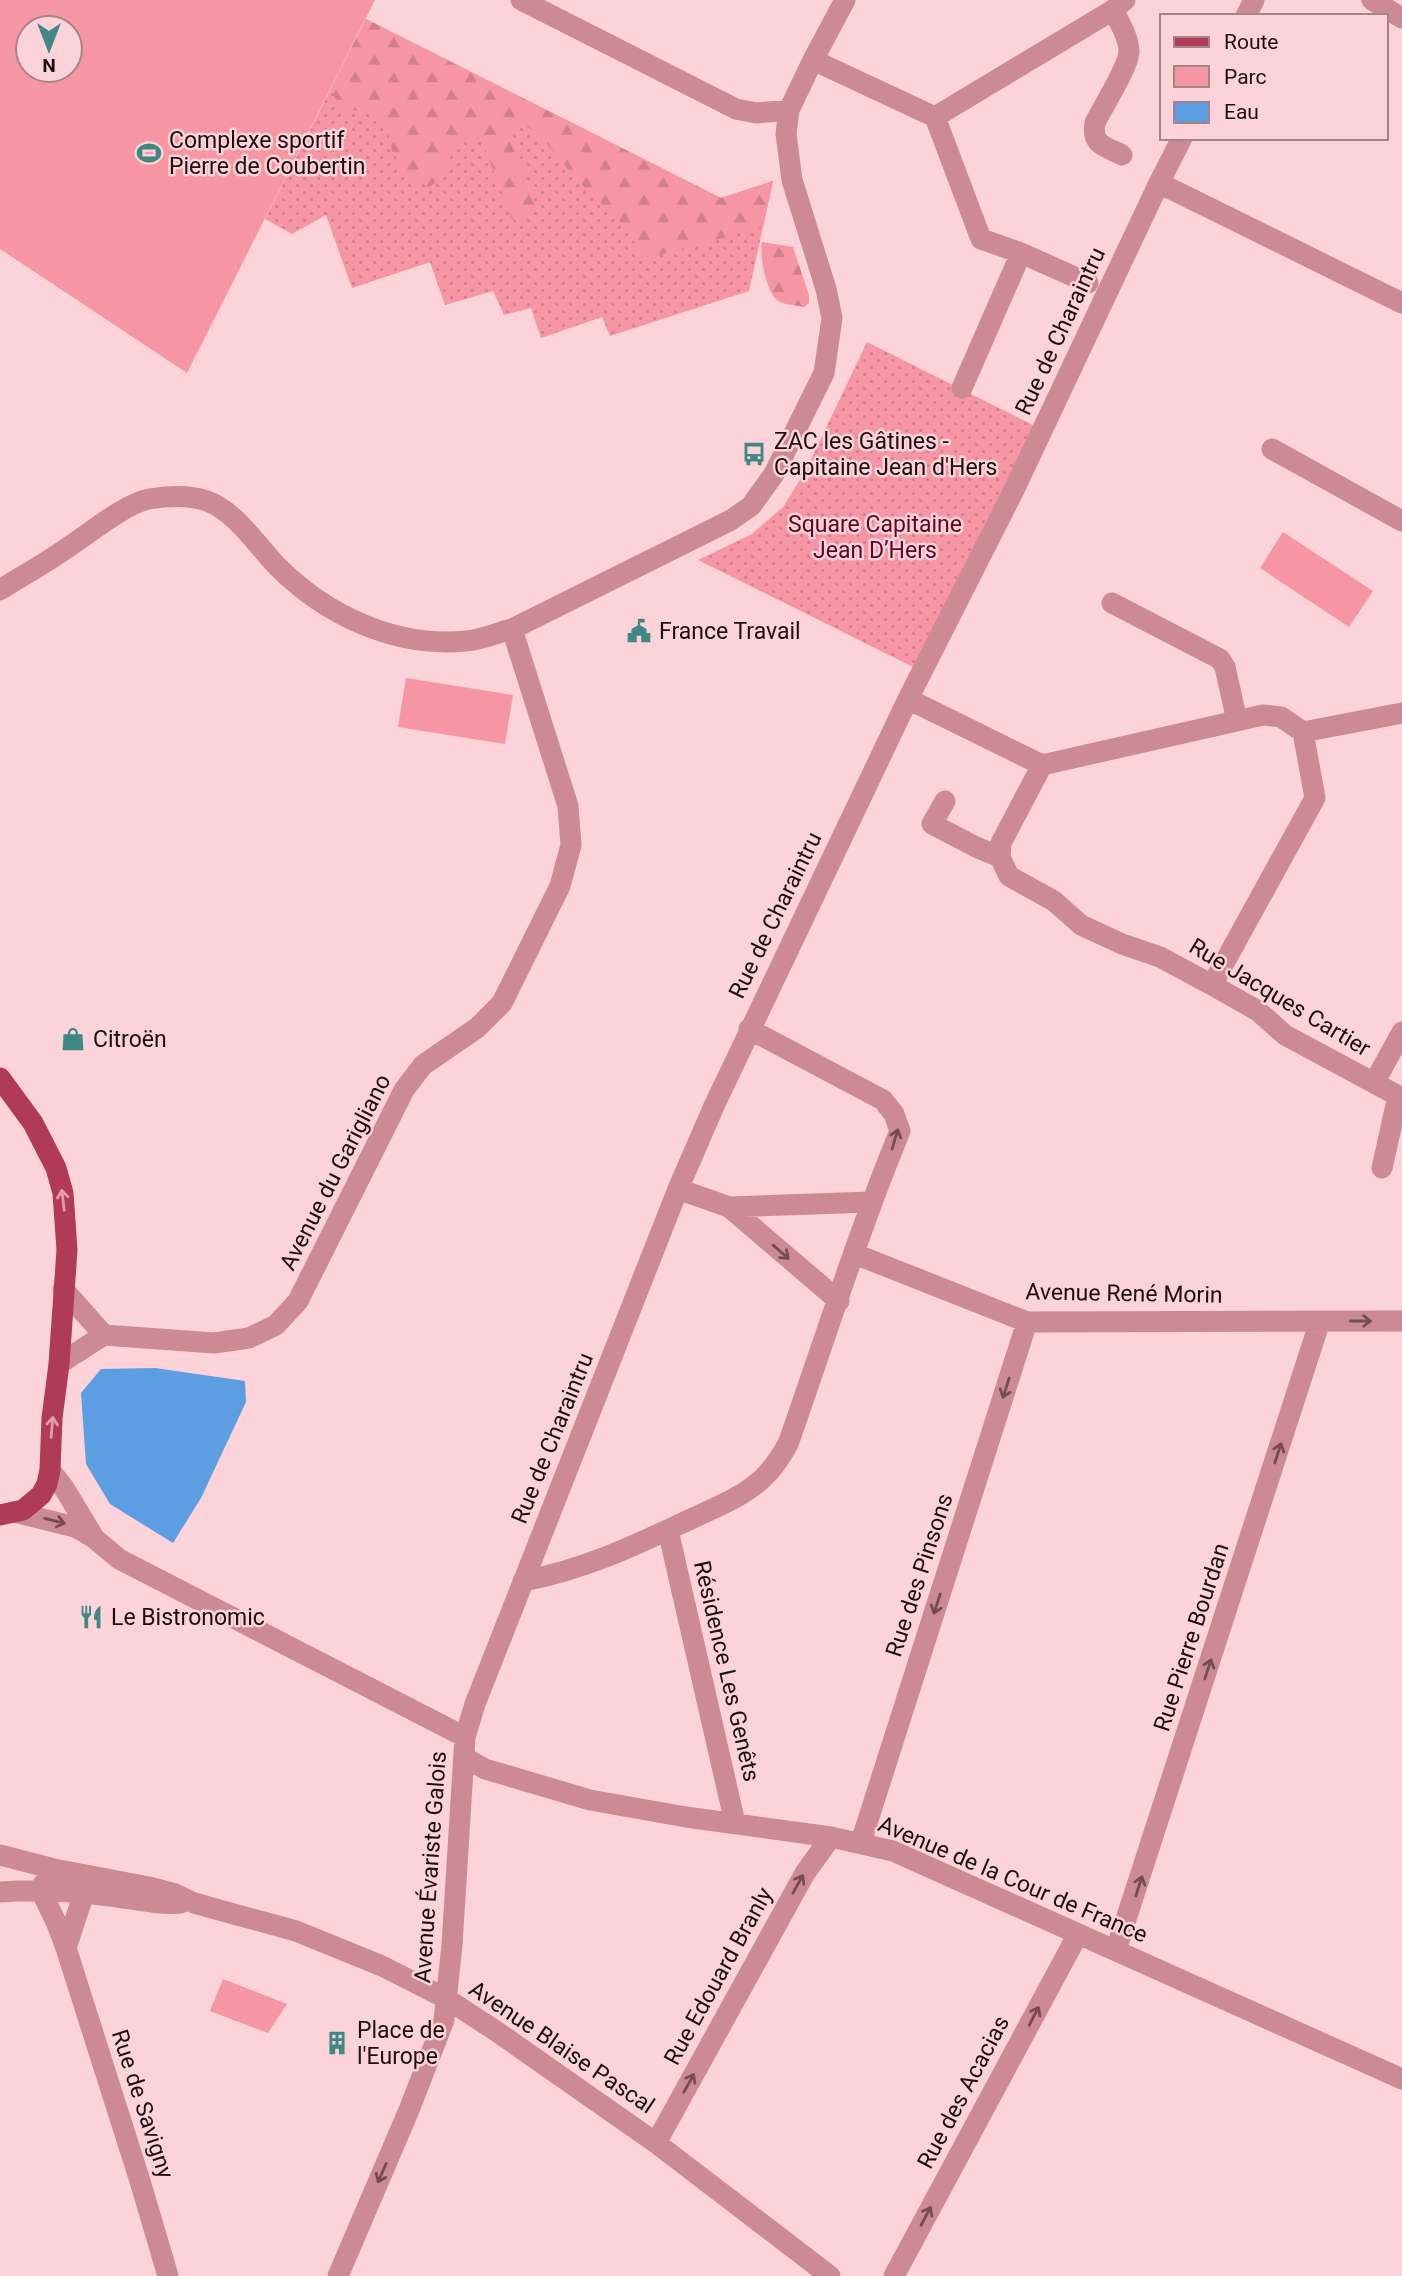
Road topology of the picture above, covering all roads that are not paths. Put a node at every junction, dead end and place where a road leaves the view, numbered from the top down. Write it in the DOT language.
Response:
graph roads {
  1 [pos="520,0"];
  2 [pos="845,0"];
  3 [pos="1372,0"];
  4 [pos="1119,5"];
  5 [pos="1402,18"];
  6 [pos="813,60"];
  7 [pos="789,110"];
  8 [pos="935,117"];
  9 [pos="1181,140"];
  10 [pos="1122,155"];
  11 [pos="1159,183"];
  12 [pos="1021,253"];
  13 [pos="1088,282"];
  14 [pos="1402,303"];
  15 [pos="962,388"];
  16 [pos="1272,449"];
  17 [pos="1402,521"];
  18 [pos="0,590"];
  19 [pos="1112,603"];
  20 [pos="512,629"];
  21 [pos="908,699"];
  22 [pos="1402,713"];
  23 [pos="1237,720"];
  24 [pos="1303,732"];
  25 [pos="1042,765"];
  26 [pos="945,801"];
  27 [pos="1000,857"];
  28 [pos="1212,985"];
  29 [pos="749,1029"];
  30 [pos="1402,1032"];
  31 [pos="0,1078"];
  32 [pos="1374,1083"];
  33 [pos="1400,1097"];
  34 [pos="1381,1168"];
  35 [pos="678,1189"];
  36 [pos="871,1202"];
  37 [pos="729,1207"];
  38 [pos="855,1254"];
  39 [pos="63,1289"];
  40 [pos="839,1301"];
  41 [pos="1402,1321"];
  42 [pos="1027,1322"];
  43 [pos="1317,1330"];
  44 [pos="104,1335"];
  45 [pos="59,1364"];
  46 [pos="50,1470"];
  47 [pos="7,1513"];
  48 [pos="668,1530"];
  49 [pos="94,1538"];
  50 [pos="523,1581"];
  51 [pos="465,1747"];
  52 [pos="735,1824"];
  53 [pos="831,1837"];
  54 [pos="861,1842"];
  55 [pos="0,1855"];
  56 [pos="54,1869"];
  57 [pos="84,1883"];
  58 [pos="40,1889"];
  59 [pos="0,1892"];
  60 [pos="1079,1934"];
  61 [pos="66,1948"];
  62 [pos="1116,1950"];
  63 [pos="447,1999"];
  64 [pos="1402,2079"];
  65 [pos="656,2143"];
  66 [pos="168,2276"];
  67 [pos="338,2276"];
  68 [pos="830,2276"];
  69 [pos="894,2276"];
  1 -- 7 [label="street"];
  2 -- 6 [label="street"];
  3 -- 5 [label="street"];
  4 -- 8 [label="street"];
  4 -- 10 [label="street"];
  6 -- 7 [label="street"];
  6 -- 8 [label="street"];
  7 -- 20 [label="street"];
  8 -- 12 [label="street"];
  9 -- 11 [label="street, Rue de Charaintru"];
  11 -- 14 [label="street"];
  11 -- 21 [label="street, Rue de Charaintru"];
  12 -- 13 [label="street"];
  12 -- 15 [label="street"];
  16 -- 17 [label="street"];
  18 -- 20 [label="street"];
  19 -- 23 [label="street"];
  20 -- 44 [label="street, Avenue du Garigliano"];
  21 -- 25 [label="street"];
  21 -- 29 [label="street, Rue de Charaintru"];
  22 -- 24 [label="street"];
  23 -- 24 [label="street"];
  23 -- 25 [label="street"];
  24 -- 28 [label="street"];
  25 -- 27 [label="street"];
  26 -- 27 [label="street"];
  27 -- 28 [label="street, Rue Jacques Cartier"];
  28 -- 32 [label="street, Rue Jacques Cartier"];
  29 -- 35 [label="street, Rue de Charaintru"];
  36 -- 29 [label="street, one-way"];
  30 -- 32 [label="street, Rue Jacques Cartier"];
  39 -- 31 [label="main road, Avenue Évariste Galois, one-way"];
  32 -- 33 [label="street, Rue Jacques Cartier"];
  33 -- 34 [label="street, Rue Jacques Cartier"];
  35 -- 37 [label="street"];
  35 -- 50 [label="street, Rue de Charaintru"];
  36 -- 37 [label="street"];
  36 -- 38 [label="street"];
  37 -- 40 [label="street, one-way"];
  38 -- 40 [label="street"];
  38 -- 42 [label="street, Avenue René Morin"];
  39 -- 44 [label="street"];
  39 -- 45 [label="main road, Avenue Évariste Galois"];
  40 -- 48 [label="street"];
  43 -- 41 [label="street, Avenue René Morin, one-way"];
  42 -- 43 [label="street, Avenue René Morin"];
  42 -- 54 [label="street, Rue des Pinsons, one-way"];
  62 -- 43 [label="street, Rue Pierre Bourdan, one-way"];
  44 -- 45 [label="street"];
  46 -- 45 [label="main road, Avenue Évariste Galois, one-way"];
  46 -- 47 [label="main road, Avenue Évariste Galois"];
  46 -- 49 [label="street, Avenue Évariste Galois"];
  47 -- 49 [label="street, Avenue Évariste Galois, one-way"];
  48 -- 50 [label="street"];
  48 -- 52 [label="street, Résidence Les Genêts"];
  49 -- 51 [label="street, Avenue Évariste Galois"];
  50 -- 51 [label="street, Rue de Charaintru"];
  51 -- 52 [label="street, Avenue de la Cour de France"];
  51 -- 63 [label="street, Avenue Évariste Galois"];
  52 -- 53 [label="street, Avenue de la Cour de France"];
  53 -- 54 [label="street, Avenue de la Cour de France"];
  65 -- 53 [label="street, Rue Edouard Branly, one-way"];
  54 -- 60 [label="street, Avenue de la Cour de France"];
  55 -- 56 [label="street, Avenue Blaise Pascal"];
  56 -- 57 [label="street, Avenue Blaise Pascal"];
  56 -- 58 [label="street"];
  57 -- 58 [label="street, Avenue Blaise Pascal"];
  57 -- 61 [label="street"];
  57 -- 63 [label="street, Avenue Blaise Pascal"];
  58 -- 59 [label="street, Avenue Blaise Pascal"];
  58 -- 61 [label="street, Rue de Savigny"];
  60 -- 62 [label="street, Avenue de la Cour de France"];
  69 -- 60 [label="street, Rue des Acacias, one-way"];
  61 -- 66 [label="street, Rue de Savigny"];
  62 -- 64 [label="street, Avenue de la Cour de France"];
  63 -- 65 [label="street, Avenue Blaise Pascal"];
  63 -- 67 [label="street, Avenue Évariste Galois, one-way"];
  65 -- 68 [label="street, Avenue Blaise Pascal"];
}
